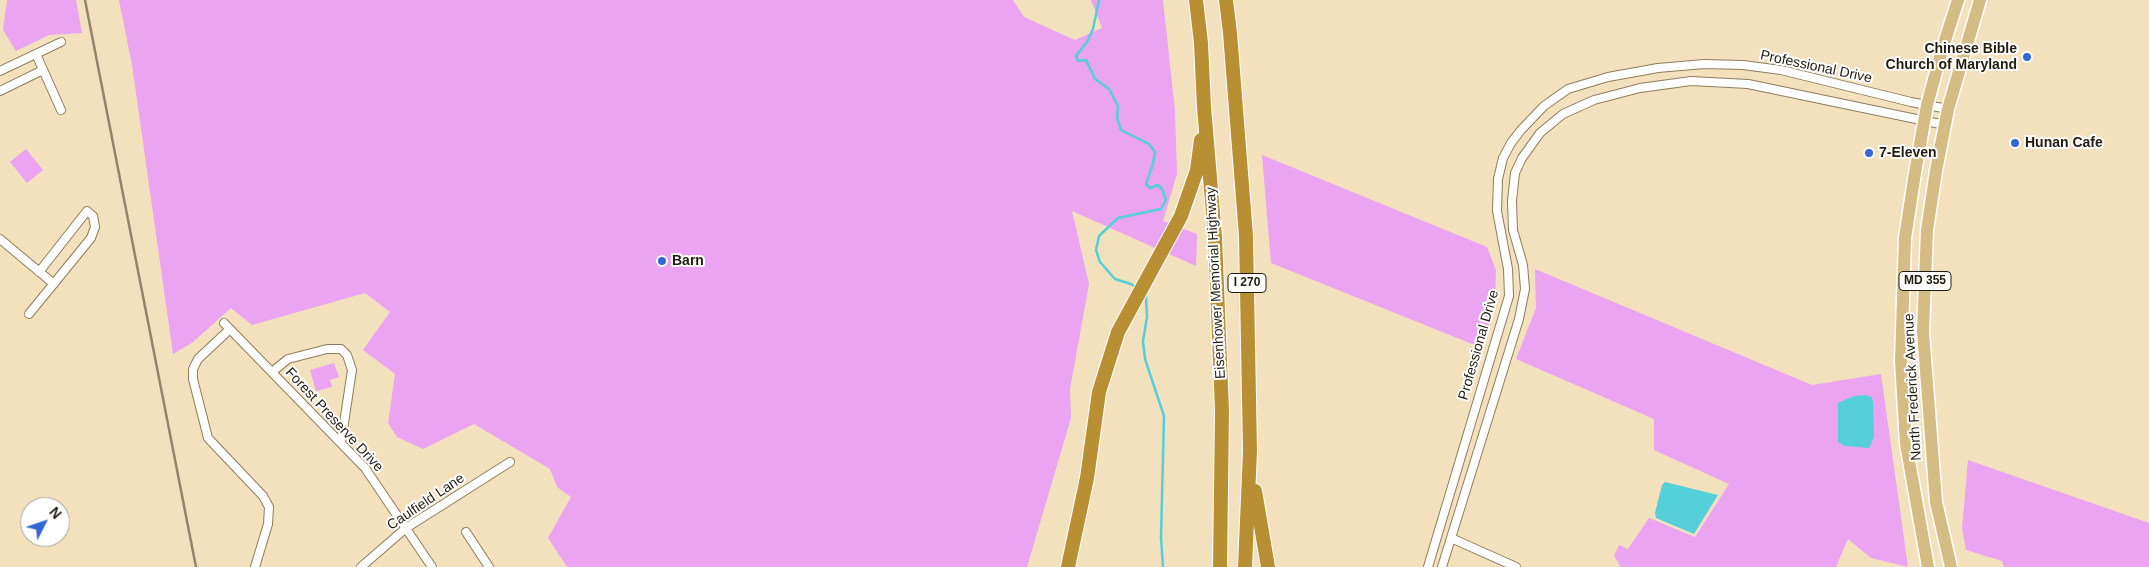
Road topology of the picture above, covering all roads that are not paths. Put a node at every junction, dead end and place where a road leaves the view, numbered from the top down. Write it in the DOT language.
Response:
graph roads {
  1 [pos="1196,0"];
  2 [pos="1226,0"];
  3 [pos="1958,0"];
  4 [pos="1980,0"];
  5 [pos="61,42"];
  6 [pos="36,54"];
  7 [pos="43,70"];
  8 [pos="0,71"];
  9 [pos="0,90"];
  10 [pos="1927,105"];
  11 [pos="1204,106"];
  12 [pos="1948,109"];
  13 [pos="61,110"];
  14 [pos="1924,122"];
  15 [pos="1945,125"];
  16 [pos="0,240"];
  17 [pos="39,272"];
  18 [pos="54,284"];
  19 [pos="29,314"];
  20 [pos="272,372"];
  21 [pos="341,443"];
  22 [pos="1250,451"];
  23 [pos="510,462"];
  24 [pos="406,528"];
  25 [pos="466,532"];
  26 [pos="1451,538"];
  27 [pos="255,567"];
  28 [pos="361,567"];
  29 [pos="432,567"];
  30 [pos="489,567"];
  31 [pos="1068,567"];
  32 [pos="1220,567"];
  33 [pos="1245,567"];
  34 [pos="1268,567"];
  35 [pos="1428,567"];
  36 [pos="1442,567"];
  37 [pos="1516,567"];
  38 [pos="1928,567"];
  39 [pos="1950,567"];
  1 -- 11 [label="highway, Eisenhower Memorial Highway / I 270"];
  2 -- 22 [label="highway, I 270"];
  3 -- 10 [label="main road, North Frederick Avenue / MD 355"];
  4 -- 12 [label="main road, North Frederick Avenue / MD 355"];
  5 -- 6 [label="street"];
  6 -- 7 [label="street"];
  6 -- 8 [label="street"];
  7 -- 9 [label="street"];
  7 -- 13 [label="street"];
  10 -- 12 [label="street, Professional Drive"];
  10 -- 14 [label="main road, North Frederick Avenue / MD 355"];
  10 -- 35 [label="street, Professional Drive"];
  11 -- 31 [label="highway"];
  11 -- 32 [label="highway, Eisenhower Memorial Highway / I 270"];
  12 -- 15 [label="main road, North Frederick Avenue / MD 355"];
  14 -- 15 [label="street"];
  14 -- 26 [label="street"];
  14 -- 38 [label="main road, North Frederick Avenue / MD 355"];
  15 -- 39 [label="main road, North Frederick Avenue / MD 355"];
  16 -- 17 [label="street"];
  17 -- 18 [label="street"];
  17 -- 18 [label="street"];
  18 -- 19 [label="street"];
  20 -- 21 [label="street, Forest Preserve Drive"];
  20 -- 21 [label="street"];
  20 -- 27 [label="street, Forest Preserve Drive"];
  21 -- 24 [label="street, Forest Preserve Drive"];
  22 -- 33 [label="highway, I 270"];
  22 -- 34 [label="highway"];
  23 -- 24 [label="street, Caulfield Lane"];
  24 -- 28 [label="street, Caulfield Lane"];
  24 -- 29 [label="street, Forest Preserve Drive"];
  25 -- 30 [label="street"];
  26 -- 36 [label="street"];
  26 -- 37 [label="street"];
}
